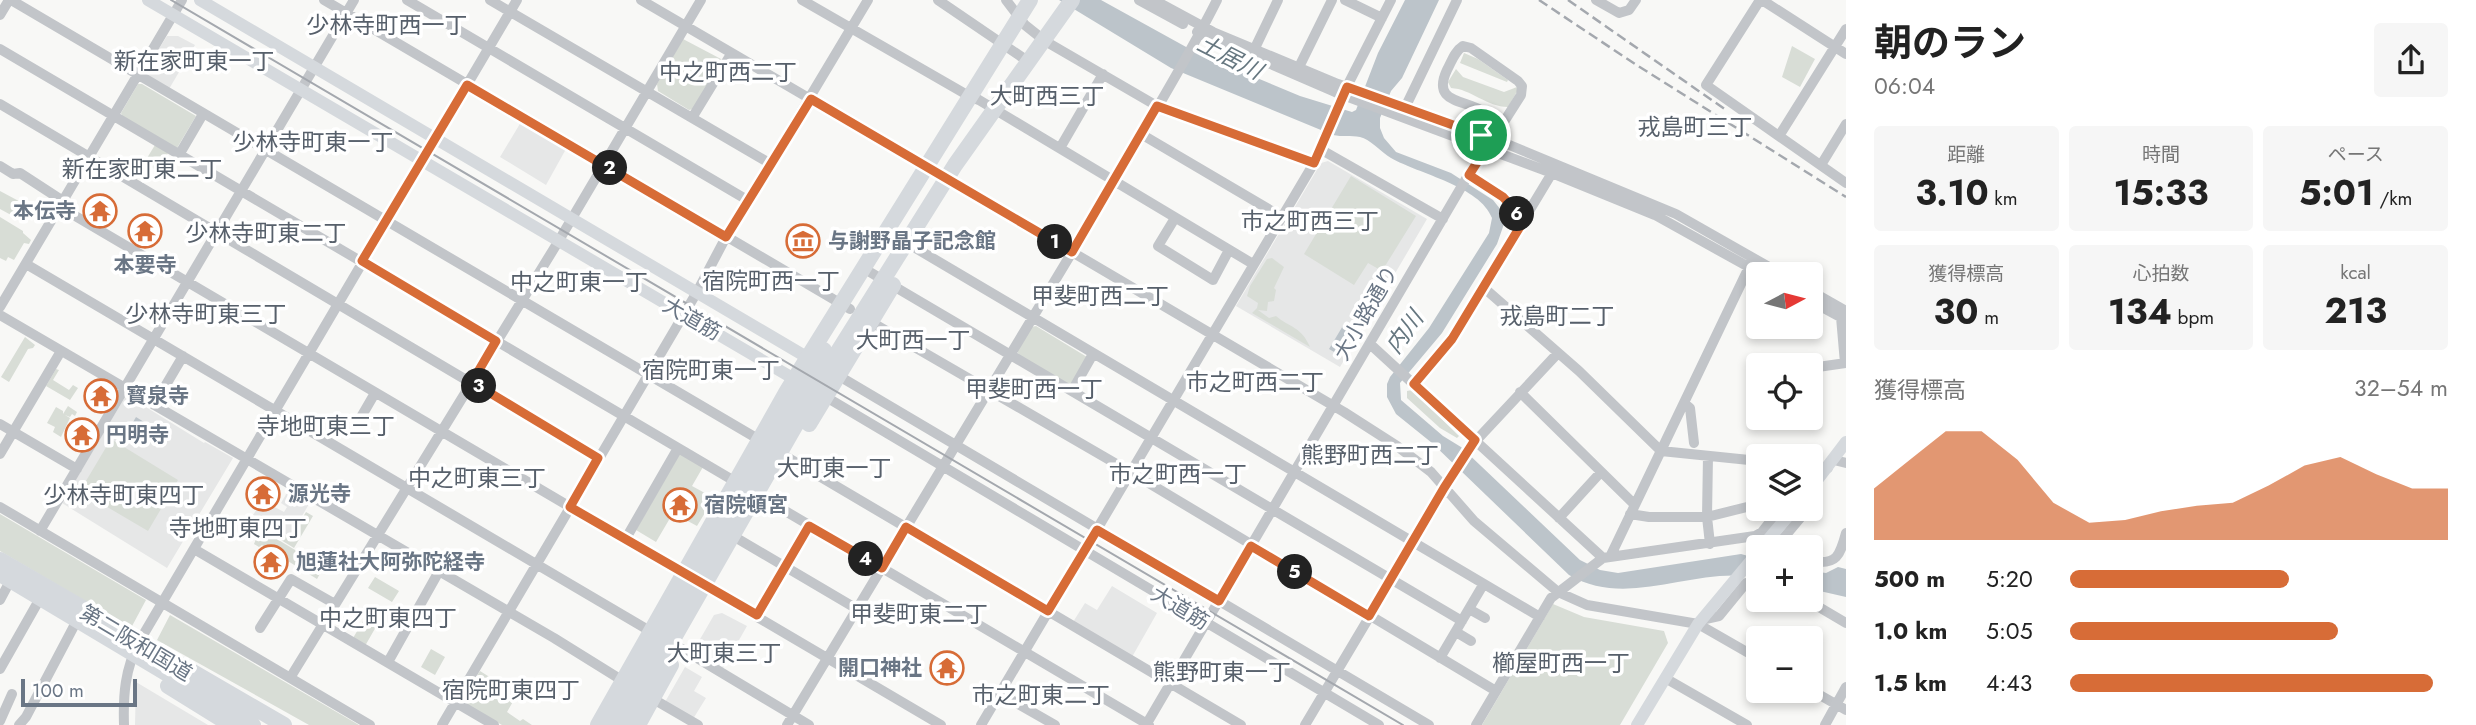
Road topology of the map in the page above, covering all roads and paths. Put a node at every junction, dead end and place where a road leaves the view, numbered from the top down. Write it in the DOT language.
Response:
graph roads {
  1 [pos="10,0"];
  2 [pos="148,0"];
  3 [pos="182,0"];
  4 [pos="200,0"];
  5 [pos="324,0"];
  6 [pos="354,0"];
  7 [pos="407,0"];
  8 [pos="490,0"];
  9 [pos="517,0"];
  10 [pos="641,0"];
  11 [pos="701,0"];
  12 [pos="803,0"];
  13 [pos="868,0"];
  14 [pos="938,0"];
  15 [pos="1006,0"];
  16 [pos="1036,0"];
  17 [pos="1139,0"];
  18 [pos="1217,0"];
  19 [pos="1278,0"];
  20 [pos="1332,0"];
  21 [pos="1345,0"];
  22 [pos="1391,0"];
  23 [pos="1457,0"];
  24 [pos="1596,0"];
  25 [pos="1636,0"];
  26 [pos="1761,0"];
  27 [pos="1161,2"];
  28 [pos="1068,7"];
  29 [pos="509,12"];
  30 [pos="346,13"];
  31 [pos="173,14"];
  32 [pos="0,15"];
  33 [pos="1382,18"];
  34 [pos="1023,21"];
  35 [pos="686,27"];
  36 [pos="853,29"];
  37 [pos="1846,29"];
  38 [pos="1201,30"];
  39 [pos="1045,41"];
  40 [pos="1007,46"];
  41 [pos="489,47"];
  42 [pos="1835,47"];
  43 [pos="0,48"];
  44 [pos="1255,48"];
  45 [pos="732,54"];
  46 [pos="1846,54"];
  47 [pos="1029,62"];
  48 [pos="314,67"];
  49 [pos="1299,67"];
  50 [pos="1103,74"];
  51 [pos="137,76"];
  52 [pos="467,85"];
  53 [pos="301,89"];
  54 [pos="645,91"];
  55 [pos="1348,94"];
  56 [pos="974,98"];
  57 [pos="811,99"];
  58 [pos="0,104"];
  59 [pos="1157,106"];
  60 [pos="994,109"];
  61 [pos="1399,111"];
  62 [pos="203,114"];
  63 [pos="114,115"];
  64 [pos="692,118"];
  65 [pos="1846,124"];
  66 [pos="625,128"];
  67 [pos="1141,134"];
  68 [pos="1779,136"];
  69 [pos="1487,137"];
  70 [pos="436,139"];
  71 [pos="1060,148"];
  72 [pos="1320,149"];
  73 [pos="265,150"];
  74 [pos="1486,150"];
  75 [pos="179,155"];
  76 [pos="89,157"];
  77 [pos="423,161"];
  78 [pos="1314,163"];
  79 [pos="603,164"];
  80 [pos="771,164"];
  81 [pos="1821,164"];
  82 [pos="0,166"];
  83 [pos="1552,173"];
  84 [pos="941,175"];
  85 [pos="1467,177"];
  86 [pos="1115,181"];
  87 [pos="1846,183"];
  88 [pos="242,191"];
  89 [pos="749,201"];
  90 [pos="62,204"];
  91 [pos="1282,217"];
  92 [pos="1175,218"];
  93 [pos="571,219"];
  94 [pos="1443,219"];
  95 [pos="1524,220"];
  96 [pos="387,221"];
  97 [pos="217,233"];
  98 [pos="726,237"];
  99 [pos="558,242"];
  100 [pos="912,246"];
  101 [pos="1230,250"];
  102 [pos="1072,252"];
  103 [pos="362,261"];
  104 [pos="1751,262"];
  105 [pos="26,264"];
  106 [pos="1253,264"];
  107 [pos="1746,273"];
  108 [pos="878,277"];
  109 [pos="187,282"];
  110 [pos="1483,287"];
  111 [pos="697,292"];
  112 [pos="522,301"];
  113 [pos="1824,301"];
  114 [pos="337,303"];
  115 [pos="0,307"];
  116 [pos="1824,307"];
  117 [pos="856,313"];
  118 [pos="684,314"];
  119 [pos="0,315"];
  120 [pos="1844,316"];
  121 [pos="1032,318"];
  122 [pos="1212,335"];
  123 [pos="154,339"];
  124 [pos="496,341"];
  125 [pos="1370,344"];
  126 [pos="61,351"];
  127 [pos="308,353"];
  128 [pos="1009,353"];
  129 [pos="1558,353"];
  130 [pos="1093,354"];
  131 [pos="183,356"];
  132 [pos="1846,363"];
  133 [pos="1823,366"];
  134 [pos="823,367"];
  135 [pos="647,375"];
  136 [pos="472,382"];
  137 [pos="1412,382"];
  138 [pos="124,388"];
  139 [pos="810,388"];
  140 [pos="988,390"];
  141 [pos="1072,391"];
  142 [pos="1520,392"];
  143 [pos="375,393"];
  144 [pos="1174,400"];
  145 [pos="1684,403"];
  146 [pos="154,405"];
  147 [pos="1333,406"];
  148 [pos="275,410"];
  149 [pos="624,416"];
  150 [pos="0,424"];
  151 [pos="357,424"];
  152 [pos="442,431"];
  153 [pos="13,432"];
  154 [pos="1152,437"];
  155 [pos="1846,442"];
  156 [pos="1473,443"];
  157 [pos="1694,443"];
  158 [pos="956,444"];
  159 [pos="678,448"];
  160 [pos="775,450"];
  161 [pos="1661,451"];
  162 [pos="0,454"];
  163 [pos="1708,456"];
  164 [pos="598,458"];
  165 [pos="246,459"];
  166 [pos="1746,460"];
  167 [pos="1836,464"];
  168 [pos="943,466"];
  169 [pos="77,469"];
  170 [pos="1295,472"];
  171 [pos="1601,472"];
  172 [pos="1132,473"];
  173 [pos="1823,476"];
  174 [pos="407,488"];
  175 [pos="1444,488"];
  176 [pos="757,494"];
  177 [pos="0,507"];
  178 [pos="570,507"];
  179 [pos="1746,507"];
  180 [pos="1273,509"];
  181 [pos="1632,510"];
  182 [pos="1707,517"];
  183 [pos="1559,518"];
  184 [pos="1771,521"];
  185 [pos="1784,521"];
  186 [pos="1798,521"];
  187 [pos="809,526"];
  188 [pos="906,527"];
  189 [pos="1097,530"];
  190 [pos="40,531"];
  191 [pos="1846,533"];
  192 [pos="1772,535"];
  193 [pos="1786,535"];
  194 [pos="377,536"];
  195 [pos="737,538"];
  196 [pos="625,540"];
  197 [pos="1412,542"];
  198 [pos="1710,544"];
  199 [pos="1251,546"];
  200 [pos="194,549"];
  201 [pos="1084,551"];
  202 [pos="1604,559"];
  203 [pos="0,561"];
  204 [pos="1823,562"];
  205 [pos="536,564"];
  206 [pos="785,566"];
  207 [pos="882,568"];
  208 [pos="438,572"];
  209 [pos="1746,572"];
  210 [pos="1391,578"];
  211 [pos="8,580"];
  212 [pos="1741,581"];
  213 [pos="1746,582"];
  214 [pos="699,583"];
  215 [pos="1483,585"];
  216 [pos="1558,593"];
  217 [pos="44,597"];
  218 [pos="278,598"];
  219 [pos="0,600"];
  220 [pos="1219,601"];
  221 [pos="162,603"];
  222 [pos="335,604"];
  223 [pos="857,609"];
  224 [pos="1469,609"];
  225 [pos="1823,609"];
  226 [pos="1048,611"];
  227 [pos="508,612"];
  228 [pos="757,615"];
  229 [pos="1369,616"];
  230 [pos="1540,617"];
  231 [pos="1485,618"];
  232 [pos="1462,621"];
  233 [pos="1699,622"];
  234 [pos="1205,623"];
  235 [pos="1846,623"];
  236 [pos="74,625"];
  237 [pos="323,625"];
  238 [pos="260,628"];
  239 [pos="1456,632"];
  240 [pos="666,640"];
  241 [pos="1471,641"];
  242 [pos="135,651"];
  243 [pos="1746,651"];
  244 [pos="1024,652"];
  245 [pos="1440,658"];
  246 [pos="828,659"];
  247 [pos="388,662"];
  248 [pos="0,668"];
  249 [pos="1336,670"];
  250 [pos="290,678"];
  251 [pos="1665,678"];
  252 [pos="1170,682"];
  253 [pos="1846,687"];
  254 [pos="637,690"];
  255 [pos="1496,691"];
  256 [pos="999,692"];
  257 [pos="1324,692"];
  258 [pos="12,694"];
  259 [pos="235,695"];
  260 [pos="1823,697"];
  261 [pos="456,702"];
  262 [pos="1842,708"];
  263 [pos="790,720"];
  264 [pos="0,721"];
  265 [pos="1147,724"];
  266 [pos="19,725"];
  267 [pos="124,725"];
  268 [pos="231,725"];
  269 [pos="244,725"];
  270 [pos="253,725"];
  271 [pos="260,725"];
  272 [pos="271,725"];
  273 [pos="285,725"];
  274 [pos="298,725"];
  275 [pos="370,725"];
  276 [pos="442,725"];
  277 [pos="494,725"];
  278 [pos="598,725"];
  279 [pos="610,725"];
  280 [pos="624,725"];
  281 [pos="638,725"];
  282 [pos="698,725"];
  283 [pos="809,725"];
  284 [pos="941,725"];
  285 [pos="981,725"];
  286 [pos="1055,725"];
  287 [pos="1241,725"];
  288 [pos="1305,725"];
  289 [pos="1379,725"];
  290 [pos="1429,725"];
  291 [pos="1476,725"];
  292 [pos="1638,725"];
  293 [pos="1747,725"];
  294 [pos="1825,725"];
  1 -- 32 [label="street"];
  1 -- 51 [label="street"];
  2 -- 31 [label="main road, 大道筋"];
  3 -- 31 [label="street"];
  4 -- 48 [label="main road, 大道筋"];
  5 -- 30 [label="street"];
  6 -- 30 [label="street"];
  7 -- 41 [label="street"];
  8 -- 29 [label="street"];
  9 -- 29 [label="street"];
  10 -- 35 [label="street"];
  11 -- 35 [label="street"];
  12 -- 36 [label="street"];
  13 -- 36 [label="street"];
  14 -- 40 [label="street"];
  15 -- 34 [label="street"];
  16 -- 34 [label="highway"];
  17 -- 38 [label="street"];
  18 -- 38 [label="street"];
  19 -- 44 [label="street"];
  20 -- 49 [label="street"];
  21 -- 33 [label="street"];
  22 -- 33 [label="street"];
  23 -- 61 [label="street"];
  24 -- 25 [label="street"];
  26 -- 42 [label="street"];
  26 -- 68 [label="street"];
  27 -- 38 [label="street"];
  28 -- 39 [label="highway"];
  29 -- 41 [label="street"];
  29 -- 54 [label="street"];
  30 -- 48 [label="street"];
  30 -- 52 [label="street"];
  31 -- 51 [label="street"];
  31 -- 53 [label="main road, 大道筋"];
  33 -- 55 [label="street"];
  34 -- 39 [label="street"];
  34 -- 40 [label="highway"];
  35 -- 45 [label="street"];
  35 -- 54 [label="street"];
  36 -- 56 [label="street"];
  36 -- 57 [label="street"];
  37 -- 42 [label="street"];
  38 -- 44 [label="street"];
  38 -- 55 [label="street"];
  38 -- 59 [label="street"];
  39 -- 47 [label="highway"];
  39 -- 50 [label="street"];
  40 -- 47 [label="street"];
  40 -- 56 [label="highway"];
  41 -- 52 [label="street"];
  41 -- 66 [label="street"];
  42 -- 46 [label="street"];
  42 -- 68 [label="street"];
  43 -- 63 [label="street"];
  44 -- 49 [label="street"];
  45 -- 57 [label="street"];
  45 -- 64 [label="street"];
  47 -- 60 [label="highway"];
  48 -- 53 [label="street"];
  48 -- 70 [label="main road, 大道筋"];
  49 -- 55 [label="street"];
  50 -- 59 [label="street"];
  50 -- 71 [label="street"];
  51 -- 62 [label="street"];
  51 -- 63 [label="street"];
  52 -- 70 [label="street"];
  52 -- 79 [label="street"];
  53 -- 73 [label="street"];
  53 -- 77 [label="main road, 大道筋"];
  54 -- 64 [label="street"];
  54 -- 66 [label="street"];
  55 -- 61 [label="street"];
  55 -- 72 [label="street"];
  56 -- 60 [label="street"];
  56 -- 84 [label="highway"];
  57 -- 80 [label="street"];
  57 -- 84 [label="street"];
  58 -- 76 [label="street"];
  59 -- 67 [label="street"];
  59 -- 78 [label="street"];
  60 -- 71 [label="street"];
  60 -- 84 [label="highway"];
  61 -- 69 [label="street"];
  61 -- 74 [label="street"];
  62 -- 73 [label="street"];
  62 -- 75 [label="street"];
  63 -- 75 [label="street"];
  63 -- 76 [label="street"];
  64 -- 80 [label="street"];
  65 -- 81 [label="street"];
  66 -- 79 [label="street"];
  66 -- 89 [label="street"];
  67 -- 86 [label="street"];
  67 -- 91 [label="street"];
  68 -- 81 [label="street"];
  69 -- 69 [label="street, 大小路通り"];
  69 -- 74 [label="street, 大小路通り"];
  69 -- 104 [label="street"];
  70 -- 77 [label="street"];
  70 -- 93 [label="main road, 大道筋"];
  71 -- 86 [label="street"];
  72 -- 78 [label="street"];
  72 -- 94 [label="street"];
  73 -- 88 [label="street"];
  73 -- 96 [label="street"];
  74 -- 83 [label="street"];
  74 -- 85 [label="street, 大小路通り"];
  75 -- 88 [label="street"];
  76 -- 90 [label="street"];
  76 -- 97 [label="street"];
  77 -- 96 [label="street"];
  77 -- 99 [label="main road, 大道筋"];
  78 -- 91 [label="street"];
  79 -- 93 [label="street"];
  79 -- 98 [label="street"];
  80 -- 89 [label="street"];
  81 -- 87 [label="street"];
  82 -- 90 [label="street"];
  83 -- 95 [label="street"];
  83 -- 104 [label="street"];
  84 -- 100 [label="highway"];
  84 -- 102 [label="street"];
  84 -- 108 [label="highway"];
  85 -- 94 [label="street, 大小路通り"];
  85 -- 95 [label="street"];
  86 -- 92 [label="street"];
  86 -- 102 [label="street"];
  88 -- 97 [label="street"];
  88 -- 103 [label="street"];
  89 -- 98 [label="street"];
  90 -- 105 [label="street"];
  90 -- 109 [label="street"];
  91 -- 106 [label="street"];
  92 -- 101 [label="street"];
  92 -- 101 [label="street"];
  93 -- 99 [label="street"];
  93 -- 111 [label="main road, 大道筋"];
  94 -- 125 [label="street, 大小路通り"];
  95 -- 110 [label="street"];
  96 -- 103 [label="street"];
  96 -- 112 [label="street"];
  97 -- 109 [label="street"];
  97 -- 114 [label="street"];
  98 -- 111 [label="street"];
  98 -- 117 [label="street"];
  99 -- 112 [label="street"];
  99 -- 118 [label="main road, 大道筋"];
  100 -- 108 [label="highway"];
  100 -- 121 [label="street"];
  101 -- 106 [label="street"];
  102 -- 121 [label="street"];
  102 -- 122 [label="street"];
  103 -- 114 [label="street"];
  103 -- 124 [label="street"];
  105 -- 115 [label="street"];
  105 -- 123 [label="street"];
  106 -- 122 [label="street"];
  107 -- 145 [label="street"];
  108 -- 117 [label="highway"];
  108 -- 117 [label="highway"];
  108 -- 128 [label="street"];
  109 -- 123 [label="street"];
  109 -- 127 [label="street"];
  110 -- 129 [label="street"];
  110 -- 137 [label="street"];
  111 -- 118 [label="street"];
  111 -- 134 [label="main road, 大道筋"];
  112 -- 124 [label="street"];
  112 -- 135 [label="street"];
  113 -- 120 [label="street"];
  114 -- 127 [label="street"];
  114 -- 136 [label="street"];
  116 -- 120 [label="street"];
  117 -- 134 [label="highway"];
  117 -- 134 [label="highway"];
  117 -- 140 [label="street"];
  118 -- 135 [label="street"];
  118 -- 139 [label="main road, 大道筋"];
  119 -- 126 [label="street"];
  120 -- 132 [label="street"];
  121 -- 128 [label="street"];
  121 -- 130 [label="street"];
  122 -- 144 [label="street"];
  122 -- 147 [label="street"];
  123 -- 131 [label="street"];
  123 -- 138 [label="street"];
  124 -- 136 [label="street"];
  124 -- 149 [label="street"];
  125 -- 137 [label="street"];
  125 -- 147 [label="street, 大小路通り"];
  126 -- 138 [label="street"];
  126 -- 153 [label="street"];
  127 -- 143 [label="street"];
  127 -- 148 [label="street"];
  128 -- 140 [label="street"];
  128 -- 141 [label="street"];
  129 -- 142 [label="street"];
  129 -- 161 [label="street"];
  130 -- 141 [label="street"];
  130 -- 144 [label="street"];
  131 -- 146 [label="street"];
  131 -- 148 [label="street"];
  132 -- 133 [label="street"];
  134 -- 139 [label="highway"];
  134 -- 139 [label="highway"];
  134 -- 158 [label="street, 大道筋"];
  135 -- 149 [label="street"];
  135 -- 160 [label="street"];
  136 -- 152 [label="street"];
  136 -- 164 [label="street"];
  137 -- 156 [label="street"];
  138 -- 146 [label="street"];
  138 -- 169 [label="street"];
  139 -- 160 [label="highway"];
  139 -- 160 [label="highway"];
  139 -- 168 [label="street, 大道筋"];
  140 -- 158 [label="street"];
  140 -- 172 [label="street"];
  141 -- 154 [label="street"];
  142 -- 156 [label="street"];
  142 -- 171 [label="street"];
  143 -- 151 [label="street"];
  143 -- 152 [label="street"];
  144 -- 154 [label="street"];
  144 -- 170 [label="street"];
  145 -- 157 [label="street"];
  145 -- 161 [label="street"];
  146 -- 165 [label="street"];
  147 -- 170 [label="street, 大小路通り"];
  147 -- 175 [label="street"];
  148 -- 165 [label="street"];
  148 -- 174 [label="street"];
  149 -- 159 [label="street"];
  149 -- 164 [label="street"];
  150 -- 153 [label="street"];
  152 -- 174 [label="street"];
  152 -- 178 [label="street"];
  153 -- 162 [label="street"];
  153 -- 169 [label="street"];
  154 -- 172 [label="street"];
  154 -- 180 [label="street"];
  155 -- 167 [label="main road"];
  156 -- 175 [label="street"];
  156 -- 183 [label="street"];
  158 -- 168 [label="street"];
  158 -- 189 [label="street, 大道筋"];
  159 -- 176 [label="street"];
  159 -- 196 [label="street"];
  160 -- 176 [label="highway"];
  160 -- 176 [label="highway"];
  160 -- 188 [label="street"];
  161 -- 163 [label="street"];
  161 -- 181 [label="street"];
  163 -- 166 [label="street"];
  163 -- 182 [label="street"];
  164 -- 178 [label="street"];
  165 -- 194 [label="street"];
  165 -- 200 [label="street"];
  167 -- 173 [label="main road"];
  168 -- 188 [label="street"];
  168 -- 201 [label="street, 大道筋"];
  169 -- 190 [label="street"];
  170 -- 180 [label="street, 大小路通り"];
  170 -- 197 [label="street"];
  171 -- 181 [label="street"];
  171 -- 183 [label="street"];
  172 -- 189 [label="street"];
  172 -- 199 [label="street"];
  174 -- 194 [label="street"];
  174 -- 205 [label="street"];
  175 -- 197 [label="street"];
  175 -- 216 [label="street"];
  176 -- 187 [label="street"];
  176 -- 195 [label="highway"];
  176 -- 214 [label="highway"];
  177 -- 190 [label="street"];
  178 -- 196 [label="street"];
  178 -- 205 [label="street"];
  179 -- 182 [label="street"];
  180 -- 199 [label="street, 大小路通り"];
  180 -- 210 [label="street"];
  181 -- 182 [label="street"];
  181 -- 202 [label="street"];
  182 -- 198 [label="street"];
  183 -- 202 [label="street"];
  184 -- 198 [label="street"];
  185 -- 192 [label="main road"];
  186 -- 193 [label="street"];
  187 -- 206 [label="street"];
  187 -- 207 [label="street"];
  188 -- 207 [label="street"];
  188 -- 226 [label="street"];
  189 -- 201 [label="street"];
  189 -- 220 [label="street, 大道筋"];
  190 -- 221 [label="street"];
  191 -- 204 [label="street"];
  194 -- 208 [label="street"];
  194 -- 222 [label="street"];
  195 -- 206 [label="street"];
  195 -- 214 [label="highway"];
  196 -- 214 [label="street"];
  197 -- 210 [label="street"];
  197 -- 215 [label="street"];
  198 -- 202 [label="street"];
  199 -- 220 [label="street, 大小路通り"];
  199 -- 229 [label="street"];
  200 -- 218 [label="street"];
  200 -- 221 [label="street"];
  201 -- 226 [label="street"];
  201 -- 234 [label="street, 大道筋"];
  202 -- 216 [label="street"];
  203 -- 217 [label="highway, 第二阪和国道"];
  203 -- 242 [label="highway"];
  205 -- 227 [label="street"];
  205 -- 240 [label="street"];
  206 -- 223 [label="street"];
  206 -- 228 [label="street"];
  207 -- 223 [label="street"];
  207 -- 244 [label="street"];
  208 -- 227 [label="street"];
  208 -- 247 [label="street"];
  209 -- 212 [label="main road"];
  210 -- 229 [label="street"];
  210 -- 232 [label="street"];
  211 -- 217 [label="highway"];
  211 -- 219 [label="street"];
  211 -- 269 [label="highway"];
  211 -- 270 [label="highway, 第二阪和国道"];
  212 -- 213 [label="street"];
  212 -- 233 [label="main road"];
  214 -- 228 [label="street"];
  214 -- 240 [label="highway"];
  214 -- 240 [label="highway"];
  215 -- 224 [label="street"];
  215 -- 230 [label="street"];
  216 -- 230 [label="street"];
  216 -- 233 [label="street"];
  217 -- 236 [label="highway"];
  217 -- 248 [label="street"];
  217 -- 272 [label="highway, 第二阪和国道"];
  217 -- 273 [label="highway"];
  218 -- 222 [label="street"];
  218 -- 237 [label="street"];
  218 -- 238 [label="street"];
  220 -- 234 [label="street, 大小路通り"];
  220 -- 249 [label="street, 大道筋"];
  221 -- 242 [label="street"];
  221 -- 250 [label="street"];
  222 -- 237 [label="street"];
  223 -- 246 [label="street"];
  224 -- 231 [label="street"];
  224 -- 232 [label="street"];
  225 -- 235 [label="street"];
  226 -- 244 [label="street"];
  226 -- 252 [label="street"];
  227 -- 254 [label="street"];
  227 -- 261 [label="street"];
  228 -- 246 [label="street"];
  229 -- 245 [label="street"];
  229 -- 249 [label="street"];
  230 -- 255 [label="street"];
  232 -- 239 [label="street"];
  233 -- 243 [label="street"];
  233 -- 251 [label="main road"];
  234 -- 252 [label="street, 大小路通り"];
  234 -- 257 [label="street, 大道筋"];
  236 -- 242 [label="highway"];
  236 -- 266 [label="street"];
  237 -- 247 [label="street"];
  237 -- 250 [label="street"];
  239 -- 241 [label="street"];
  239 -- 245 [label="street"];
  240 -- 254 [label="highway"];
  240 -- 254 [label="highway"];
  240 -- 263 [label="street"];
  242 -- 259 [label="highway"];
  242 -- 267 [label="street"];
  242 -- 268 [label="highway"];
  242 -- 271 [label="highway"];
  244 -- 256 [label="street"];
  244 -- 265 [label="street"];
  245 -- 255 [label="street"];
  246 -- 263 [label="street"];
  246 -- 284 [label="street"];
  247 -- 261 [label="street"];
  249 -- 257 [label="street"];
  249 -- 290 [label="street, 大道筋"];
  250 -- 275 [label="street"];
  251 -- 292 [label="main road"];
  251 -- 293 [label="street"];
  252 -- 265 [label="street, 大小路通り"];
  252 -- 287 [label="street"];
  253 -- 262 [label="street"];
  254 -- 278 [label="highway"];
  254 -- 279 [label="highway"];
  254 -- 280 [label="highway"];
  254 -- 281 [label="highway"];
  254 -- 282 [label="street"];
  255 -- 291 [label="street"];
  256 -- 285 [label="street"];
  256 -- 286 [label="street"];
  257 -- 288 [label="street"];
  257 -- 289 [label="street, 大道筋"];
  258 -- 264 [label="street"];
  259 -- 273 [label="highway"];
  259 -- 274 [label="highway"];
  260 -- 262 [label="street"];
  261 -- 276 [label="street"];
  261 -- 277 [label="street"];
  262 -- 294 [label="street"];
  263 -- 283 [label="street"];
}
